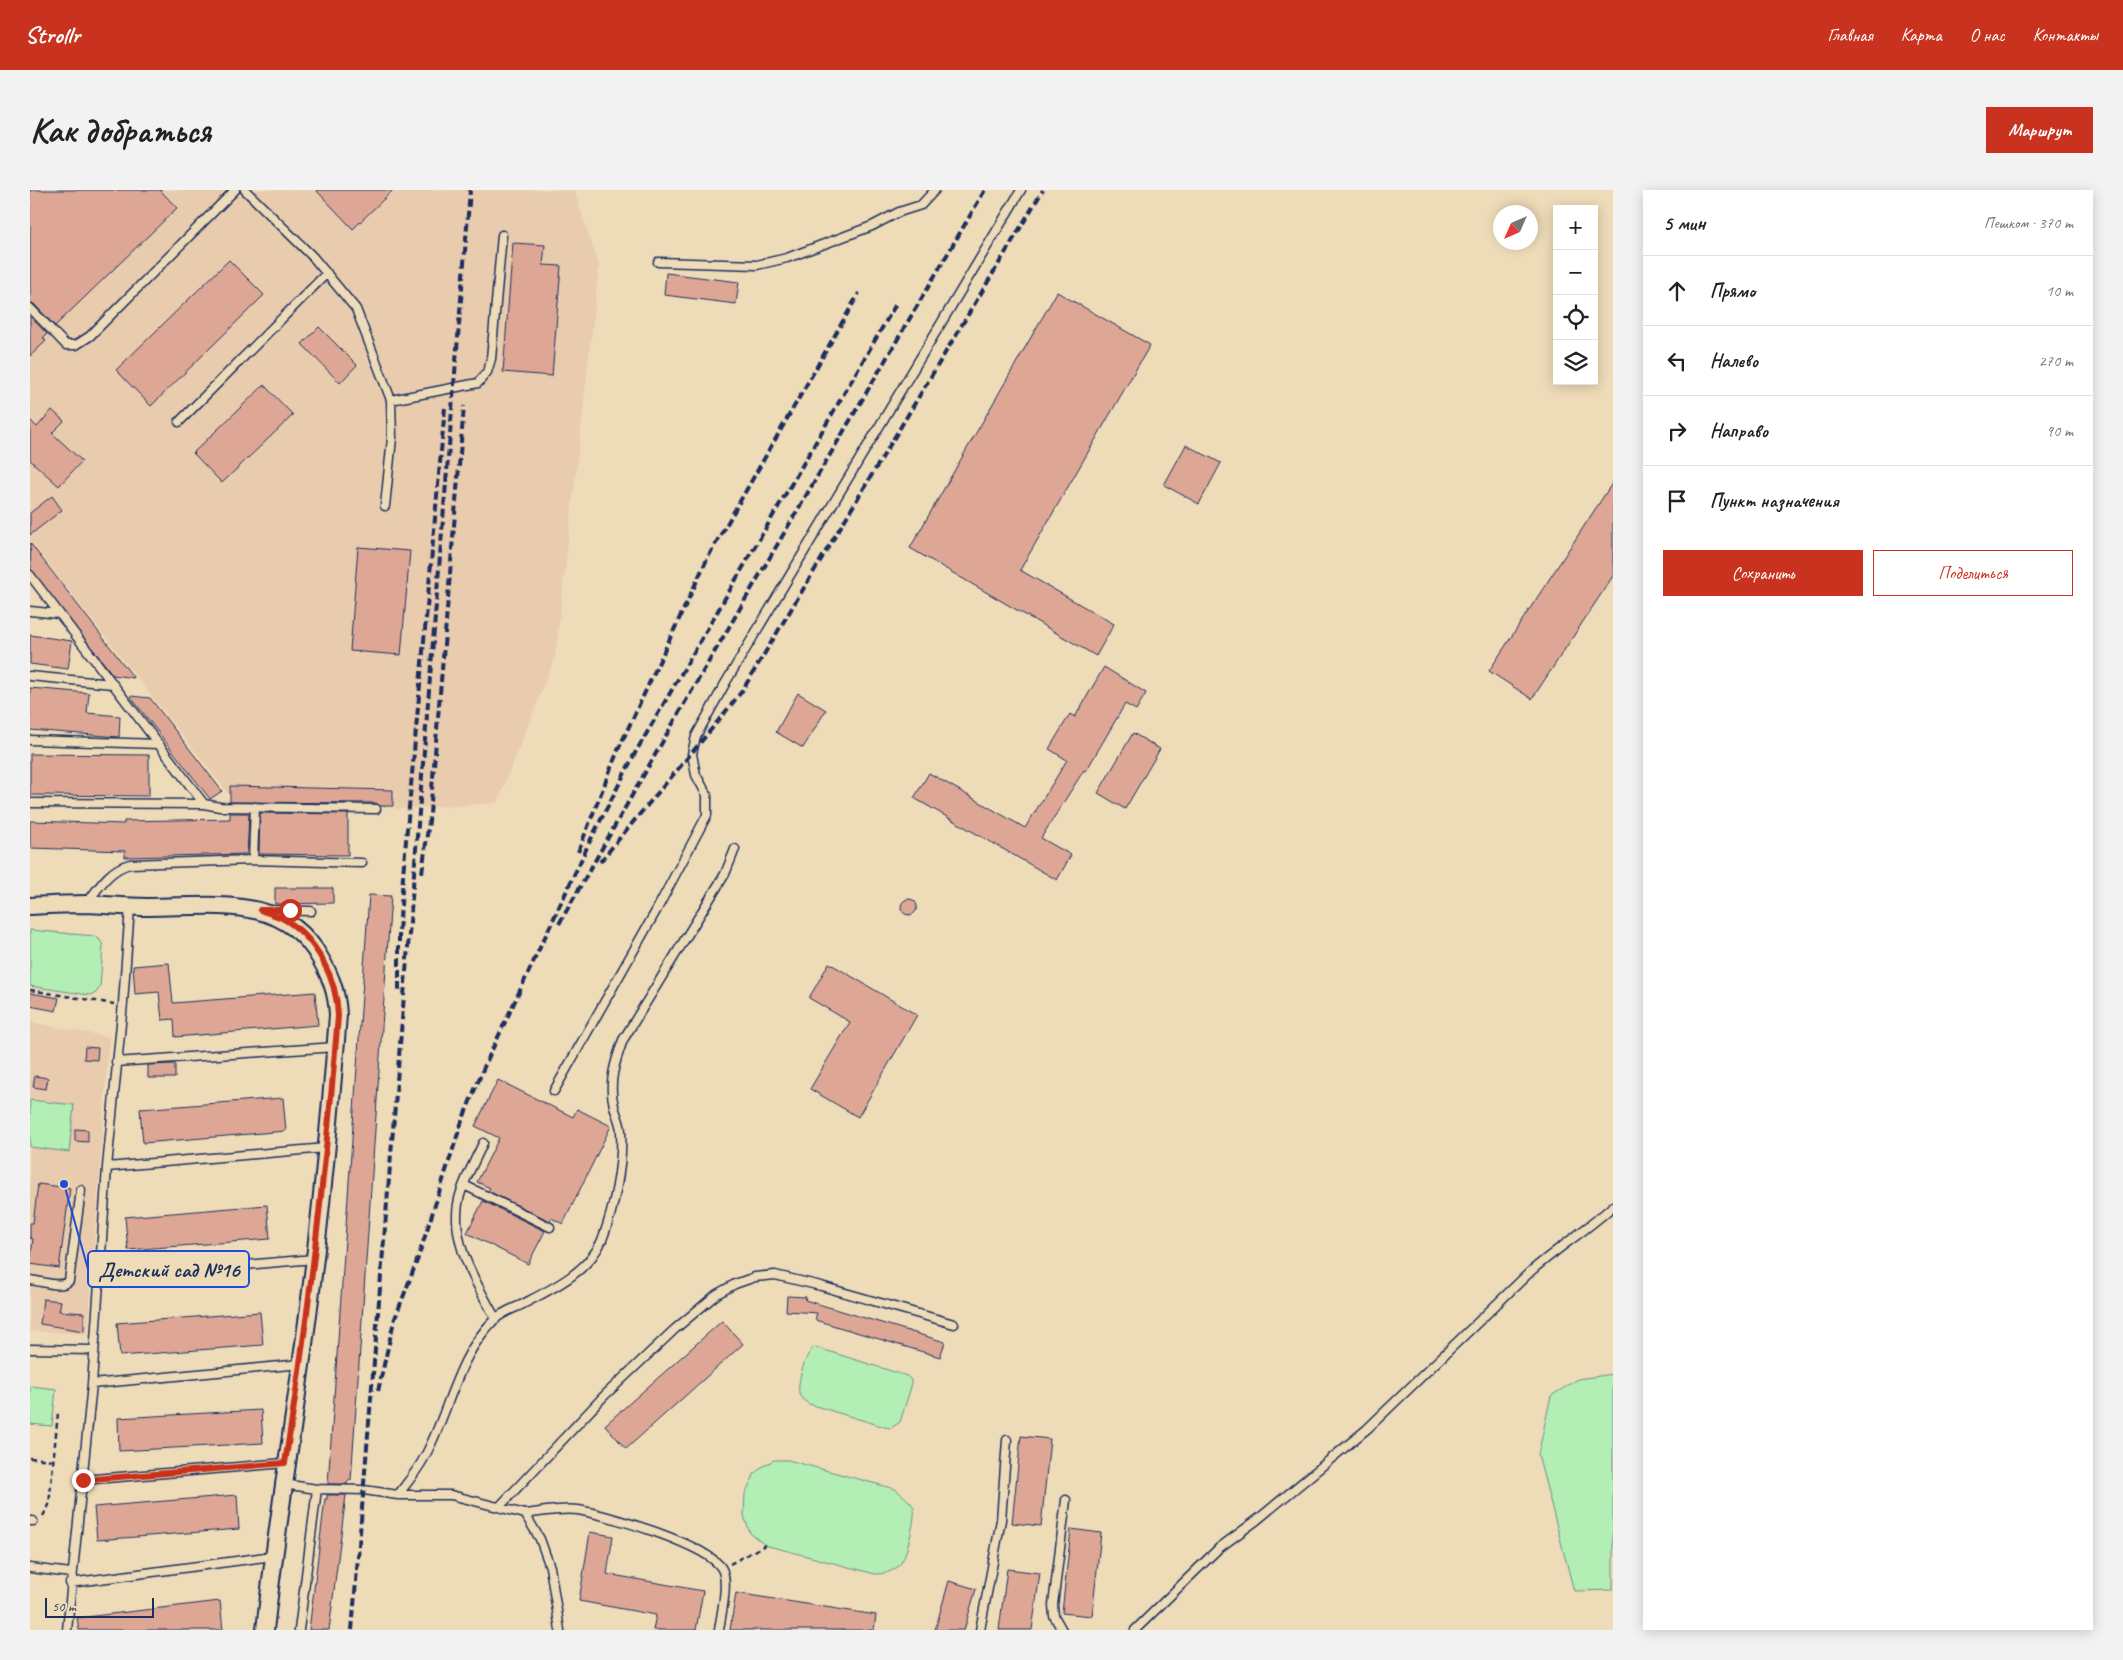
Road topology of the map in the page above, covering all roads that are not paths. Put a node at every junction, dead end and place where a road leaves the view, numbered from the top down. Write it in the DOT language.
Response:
graph roads {
  1 [pos="235,190"];
  2 [pos="245,190"];
  3 [pos="935,190"];
  4 [pos="1021,190"];
  5 [pos="502,235"];
  6 [pos="658,262"];
  7 [pos="327,273"];
  8 [pos="30,308"];
  9 [pos="391,400"];
  10 [pos="179,422"];
  11 [pos="385,506"];
  12 [pos="30,575"];
  13 [pos="30,610"];
  14 [pos="59,614"];
  15 [pos="30,676"];
  16 [pos="112,684"];
  17 [pos="30,740"];
  18 [pos="159,744"];
  19 [pos="30,804"];
  20 [pos="204,804"];
  21 [pos="255,807"];
  22 [pos="376,809"];
  23 [pos="735,849"];
  24 [pos="253,860"];
  25 [pos="362,863"];
  26 [pos="86,904"];
  27 [pos="30,906"];
  28 [pos="130,907"];
  29 [pos="260,910"];
  30 [pos="311,911"];
  31 [pos="336,1046"];
  32 [pos="116,1062"];
  33 [pos="554,1091"];
  34 [pos="483,1143"];
  35 [pos="326,1148"];
  36 [pos="107,1167"];
  37 [pos="464,1185"];
  38 [pos="81,1190"];
  39 [pos="1613,1206"];
  40 [pos="550,1228"];
  41 [pos="314,1259"];
  42 [pos="100,1278"];
  43 [pos="30,1280"];
  44 [pos="496,1319"];
  45 [pos="954,1324"];
  46 [pos="30,1348"];
  47 [pos="94,1350"];
  48 [pos="301,1364"];
  49 [pos="92,1384"];
  50 [pos="1007,1440"];
  51 [pos="285,1463"];
  52 [pos="83,1480"];
  53 [pos="283,1484"];
  54 [pos="317,1489"];
  55 [pos="398,1495"];
  56 [pos="1066,1500"];
  57 [pos="500,1506"];
  58 [pos="525,1514"];
  59 [pos="273,1556"];
  60 [pos="30,1568"];
  61 [pos="71,1573"];
  62 [pos="70,1583"];
  63 [pos="67,1630"];
  64 [pos="264,1630"];
  65 [pos="299,1630"];
  66 [pos="560,1630"];
  67 [pos="719,1630"];
  68 [pos="980,1630"];
  69 [pos="1062,1630"];
  70 [pos="1135,1630"];
  1 -- 8 [label="lane"];
  2 -- 7 [label="lane"];
  3 -- 6 [label="lane"];
  4 -- 33 [label="lane"];
  5 -- 9 [label="lane"];
  7 -- 9 [label="lane"];
  7 -- 10 [label="lane"];
  9 -- 11 [label="lane"];
  12 -- 14 [label="lane"];
  13 -- 14 [label="lane"];
  14 -- 16 [label="lane"];
  15 -- 16 [label="lane"];
  16 -- 18 [label="lane"];
  17 -- 18 [label="lane"];
  18 -- 20 [label="lane"];
  19 -- 20 [label="lane"];
  20 -- 21 [label="lane"];
  21 -- 22 [label="lane"];
  21 -- 24 [label="lane"];
  23 -- 44 [label="lane"];
  24 -- 25 [label="lane"];
  24 -- 26 [label="lane"];
  26 -- 27 [label="street"];
  26 -- 28 [label="street"];
  28 -- 29 [label="street"];
  28 -- 32 [label="lane"];
  29 -- 30 [label="lane"];
  29 -- 31 [label="street"];
  31 -- 32 [label="lane"];
  31 -- 35 [label="street"];
  32 -- 36 [label="lane"];
  34 -- 37 [label="lane"];
  35 -- 36 [label="lane"];
  35 -- 41 [label="street"];
  36 -- 42 [label="lane"];
  37 -- 40 [label="lane"];
  37 -- 44 [label="lane"];
  38 -- 43 [label="lane"];
  39 -- 70 [label="lane"];
  41 -- 42 [label="lane"];
  41 -- 48 [label="street"];
  42 -- 47 [label="lane"];
  44 -- 55 [label="lane"];
  45 -- 57 [label="lane"];
  46 -- 47 [label="lane"];
  47 -- 49 [label="lane"];
  48 -- 49 [label="lane"];
  48 -- 51 [label="street"];
  49 -- 52 [label="lane"];
  50 -- 68 [label="lane"];
  51 -- 52 [label="lane"];
  51 -- 53 [label="street"];
  52 -- 61 [label="lane"];
  53 -- 54 [label="lane"];
  53 -- 59 [label="street"];
  54 -- 55 [label="lane"];
  54 -- 65 [label="lane"];
  55 -- 57 [label="lane"];
  56 -- 69 [label="lane"];
  57 -- 58 [label="lane"];
  58 -- 66 [label="lane"];
  58 -- 67 [label="lane"];
  59 -- 62 [label="lane"];
  59 -- 64 [label="street"];
  60 -- 61 [label="lane"];
  61 -- 62 [label="lane"];
  62 -- 63 [label="lane"];
}
